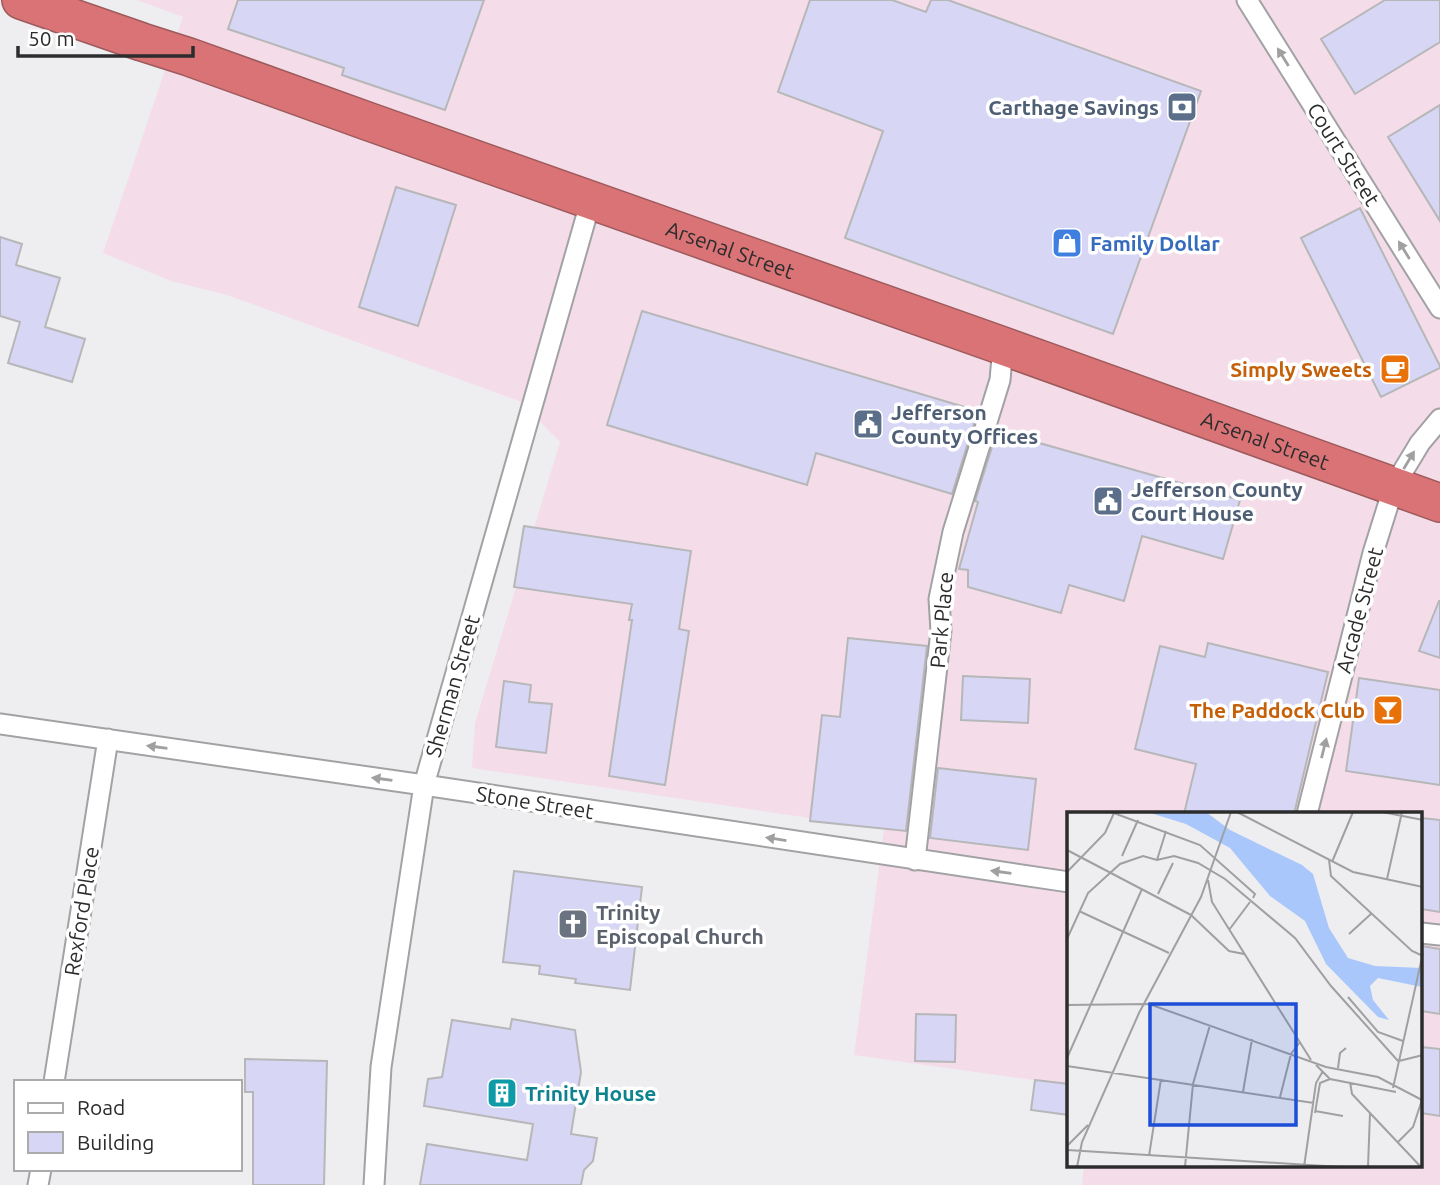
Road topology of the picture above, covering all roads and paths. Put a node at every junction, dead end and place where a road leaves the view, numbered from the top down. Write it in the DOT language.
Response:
graph roads {
  1 [pos="21,0"];
  2 [pos="1247,0"];
  3 [pos="591,200"];
  4 [pos="1440,307"];
  5 [pos="1003,346"];
  6 [pos="1440,419"];
  7 [pos="1394,486"];
  8 [pos="1440,503"];
  9 [pos="0,724"];
  10 [pos="108,740"];
  11 [pos="424,785"];
  12 [pos="1308,812"];
  13 [pos="915,860"];
  14 [pos="1067,882"];
  15 [pos="1422,933"];
  16 [pos="1440,935"];
  17 [pos="54,1080"];
  18 [pos="374,1185"];
  1 -- 3 [label="highway, Arsenal Street"];
  4 -- 2 [label="street, Court Street, one-way"];
  3 -- 5 [label="highway, Arsenal Street"];
  3 -- 11 [label="street, Sherman Street"];
  5 -- 7 [label="highway, Arsenal Street"];
  5 -- 13 [label="street, Park Place"];
  7 -- 6 [label="street, Arcade Street, one-way"];
  7 -- 8 [label="highway, Arsenal Street"];
  12 -- 7 [label="street, Arcade Street, one-way"];
  9 -- 10 [label="street, Stone Street"];
  11 -- 10 [label="street, Stone Street, one-way"];
  10 -- 17 [label="street, Rexford Place"];
  13 -- 11 [label="street, Stone Street, one-way"];
  11 -- 18 [label="street, Sherman Street"];
  14 -- 13 [label="street, Stone Street, one-way"];
  15 -- 16 [label="street"];
}
